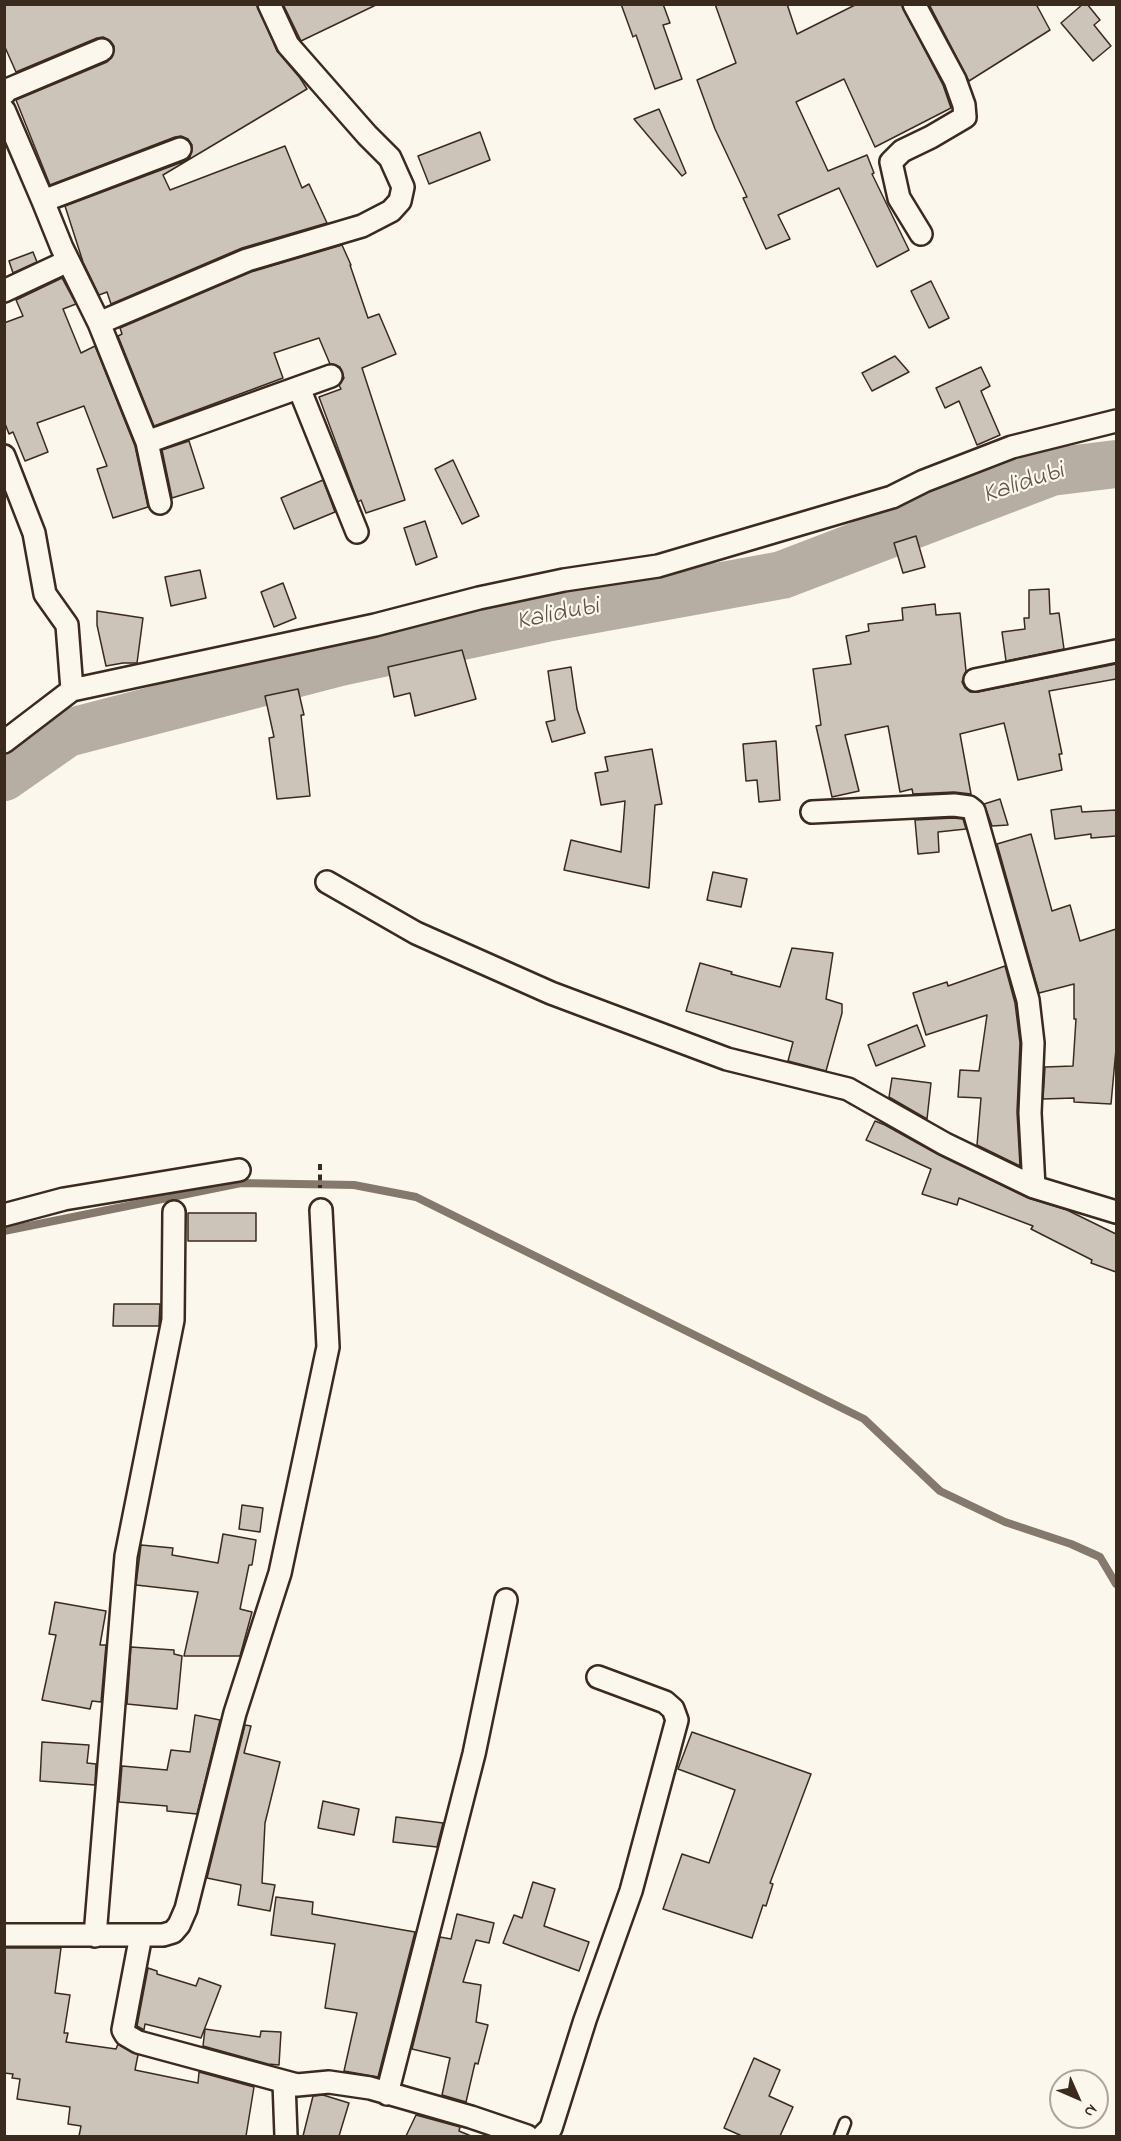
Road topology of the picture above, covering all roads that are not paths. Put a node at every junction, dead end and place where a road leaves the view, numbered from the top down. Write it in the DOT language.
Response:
graph roads {
  1 [pos="269,4"];
  2 [pos="914,4"];
  3 [pos="102,50"];
  4 [pos="4,94"];
  5 [pos="4,110"];
  6 [pos="180,149"];
  7 [pos="43,201"];
  8 [pos="921,234"];
  9 [pos="68,261"];
  10 [pos="4,291"];
  11 [pos="99,323"];
  12 [pos="331,376"];
  13 [pos="299,388"];
  14 [pos="1116,421"];
  15 [pos="147,442"];
  16 [pos="4,456"];
  17 [pos="160,503"];
  18 [pos="357,532"];
  19 [pos="1116,651"];
  20 [pos="975,680"];
  21 [pos="72,690"];
  22 [pos="4,742"];
  23 [pos="812,812"];
  24 [pos="327,882"];
  25 [pos="239,1170"];
  26 [pos="1034,1187"];
  27 [pos="321,1210"];
  28 [pos="174,1212"];
  29 [pos="1116,1212"];
  30 [pos="4,1215"];
  31 [pos="506,1600"];
  32 [pos="598,1677"];
  33 [pos="4,1935"];
  34 [pos="141,1935"];
  35 [pos="95,1936"];
  36 [pos="284,2082"];
  37 [pos="387,2094"];
  38 [pos="845,2123"];
  39 [pos="286,2136"];
  40 [pos="527,2136"];
  41 [pos="543,2136"];
  42 [pos="840,2136"];
  1 -- 11 [label="street"];
  2 -- 8 [label="street"];
  3 -- 4 [label="street"];
  5 -- 7 [label="street"];
  6 -- 7 [label="street"];
  7 -- 9 [label="street"];
  9 -- 10 [label="street"];
  9 -- 11 [label="street"];
  11 -- 15 [label="street"];
  12 -- 13 [label="street"];
  13 -- 15 [label="street"];
  13 -- 18 [label="street"];
  14 -- 21 [label="street"];
  15 -- 17 [label="street"];
  16 -- 21 [label="street"];
  19 -- 20 [label="street"];
  21 -- 22 [label="street"];
  23 -- 26 [label="street"];
  24 -- 26 [label="street"];
  25 -- 30 [label="street"];
  26 -- 29 [label="street"];
  27 -- 34 [label="street"];
  28 -- 35 [label="street"];
  31 -- 37 [label="street"];
  32 -- 41 [label="street"];
  33 -- 35 [label="street"];
  34 -- 35 [label="street"];
  34 -- 36 [label="street"];
  36 -- 37 [label="street"];
  36 -- 39 [label="street"];
  37 -- 40 [label="street"];
  38 -- 42 [label="lane"];
}
